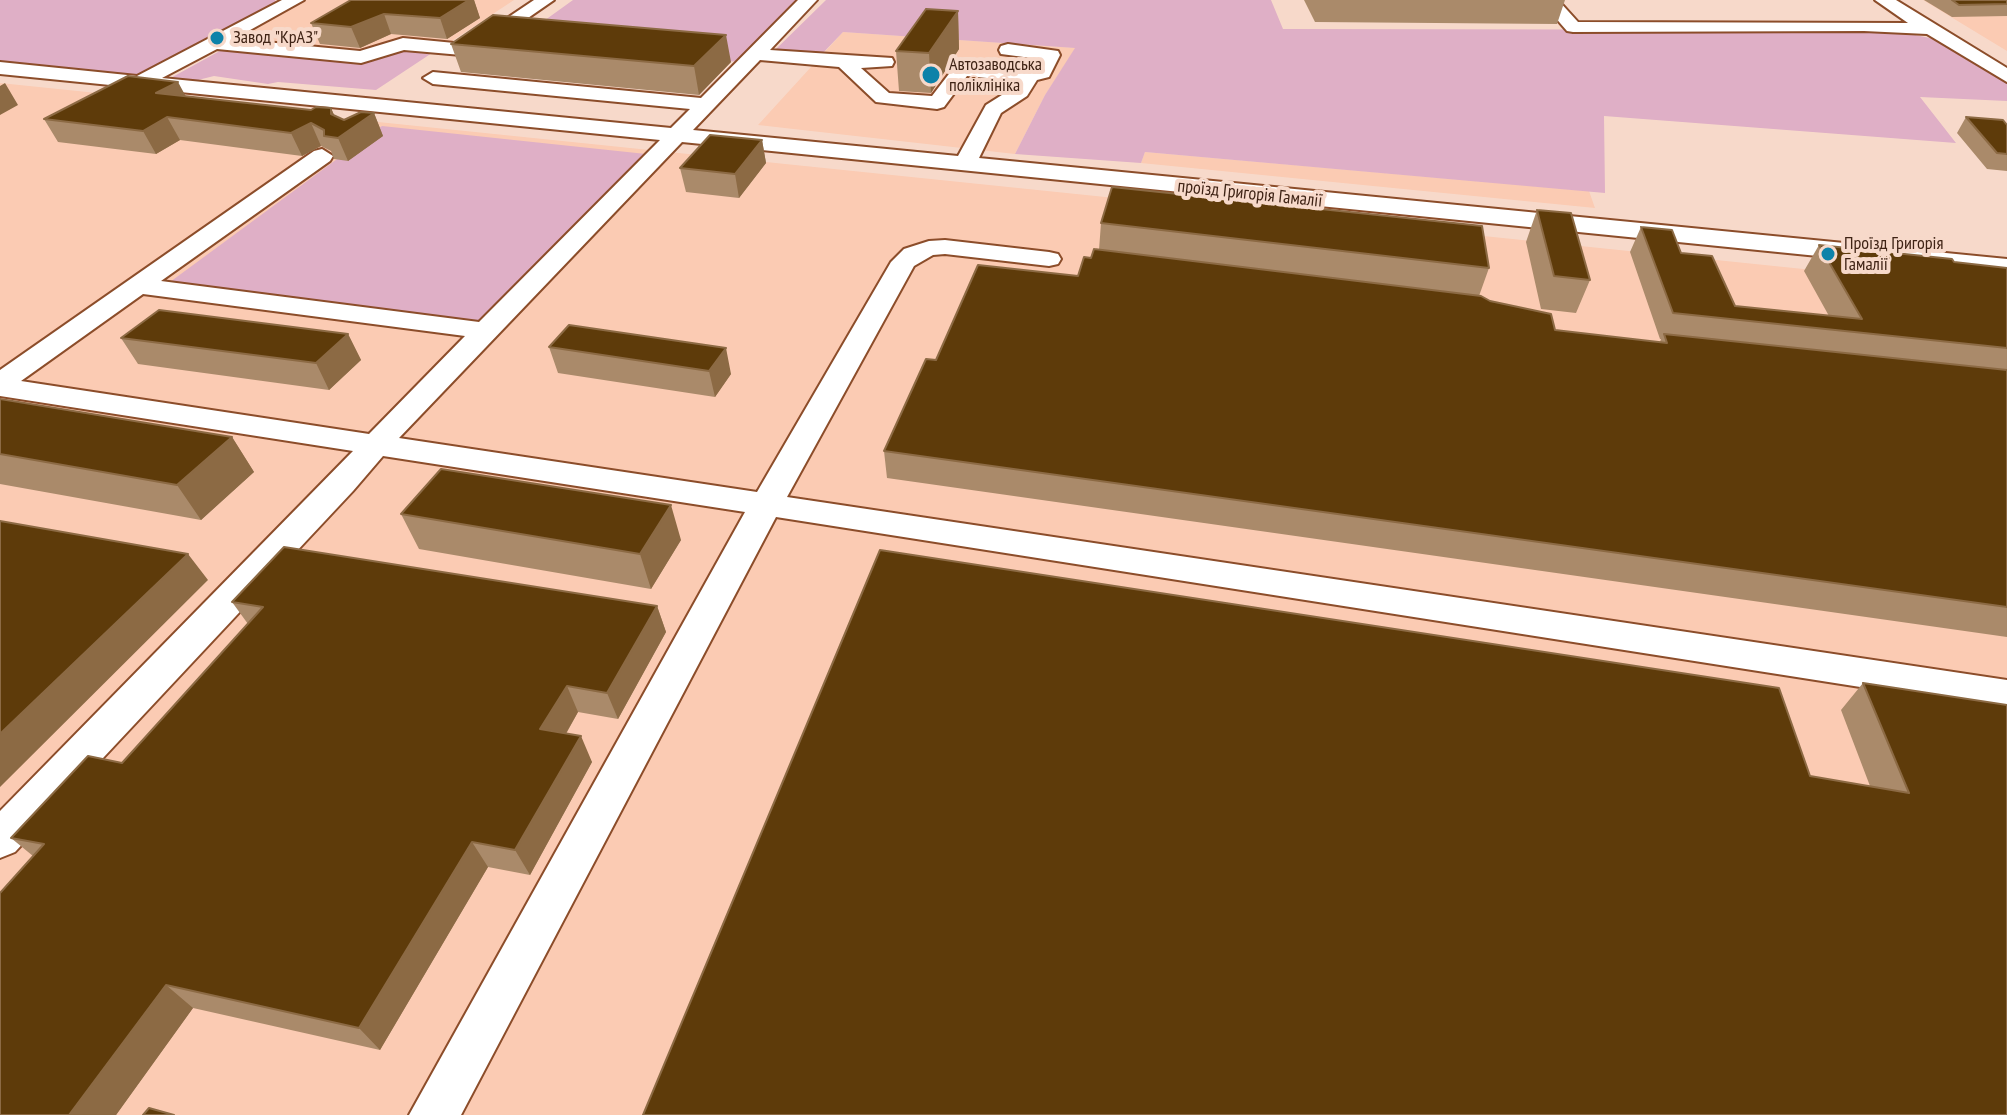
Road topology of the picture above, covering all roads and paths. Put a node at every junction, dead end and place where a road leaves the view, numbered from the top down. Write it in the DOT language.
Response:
graph roads {
  1 [pos="295,0"];
  2 [pos="545,0"];
  3 [pos="808,0"];
  4 [pos="1549,0"];
  5 [pos="1884,0"];
  6 [pos="1838,9"];
  7 [pos="1864,26"];
  8 [pos="1931,29"];
  9 [pos="213,43"];
  10 [pos="1964,49"];
  11 [pos="473,50"];
  12 [pos="1008,50"];
  13 [pos="2007,51"];
  14 [pos="757,54"];
  15 [pos="844,62"];
  16 [pos="885,62"];
  17 [pos="0,68"];
  18 [pos="1030,76"];
  19 [pos="2007,76"];
  20 [pos="433,78"];
  21 [pos="142,81"];
  22 [pos="709,105"];
  23 [pos="391,107"];
  24 [pos="366,125"];
  25 [pos="679,136"];
  26 [pos="322,156"];
  27 [pos="965,164"];
  28 [pos="1049,259"];
  29 [pos="2007,267"];
  30 [pos="138,286"];
  31 [pos="487,331"];
  32 [pos="0,385"];
  33 [pos="377,443"];
  34 [pos="767,503"];
  35 [pos="2007,695"];
  36 [pos="0,839"];
  37 [pos="434,1115"];
  1 -- 9 [label="street"];
  2 -- 11 [label="street"];
  3 -- 14 [label="street"];
  4 -- 7 [label="street"];
  5 -- 8 [label="street"];
  6 -- 7 [label="street"];
  7 -- 8 [label="street"];
  8 -- 10 [label="street"];
  9 -- 11 [label="street"];
  9 -- 21 [label="street"];
  10 -- 13 [label="street"];
  10 -- 19 [label="street"];
  11 -- 20 [label="street"];
  12 -- 18 [label="street"];
  14 -- 15 [label="street"];
  14 -- 22 [label="street"];
  15 -- 16 [label="street"];
  15 -- 18 [label="street"];
  17 -- 21 [label="street, проїзд Григорія Гамалії"];
  18 -- 27 [label="street"];
  20 -- 22 [label="street"];
  20 -- 23 [label="street"];
  21 -- 23 [label="street, проїзд Григорія Гамалії"];
  22 -- 25 [label="street"];
  23 -- 24 [label="street"];
  23 -- 25 [label="street, проїзд Григорія Гамалії"];
  25 -- 27 [label="street, проїзд Григорія Гамалії"];
  25 -- 31 [label="street"];
  26 -- 30 [label="street"];
  27 -- 29 [label="street, проїзд Григорія Гамалії"];
  28 -- 34 [label="street"];
  30 -- 31 [label="street"];
  30 -- 32 [label="street"];
  31 -- 33 [label="street"];
  32 -- 33 [label="street"];
  33 -- 34 [label="street"];
  33 -- 36 [label="street"];
  34 -- 35 [label="street"];
  34 -- 37 [label="street"];
}
